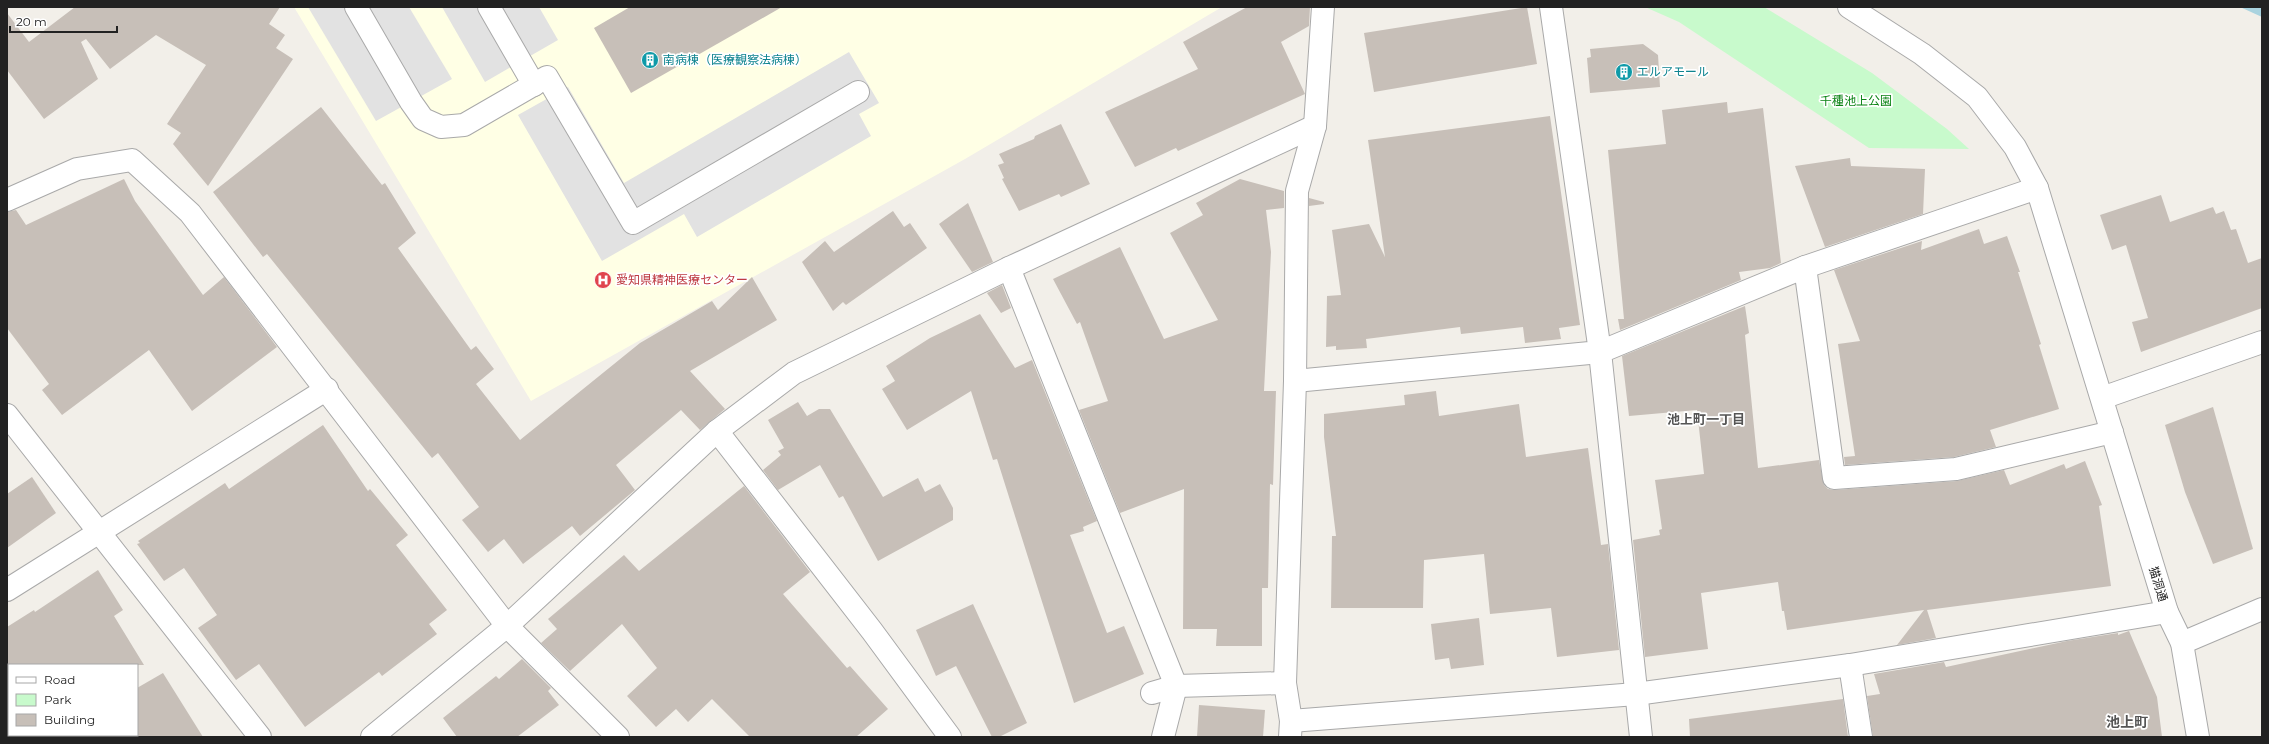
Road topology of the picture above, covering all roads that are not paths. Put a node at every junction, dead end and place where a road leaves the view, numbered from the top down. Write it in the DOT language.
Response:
graph roads {
  1 [pos="356,7"];
  2 [pos="489,7"];
  3 [pos="1323,7"];
  4 [pos="1551,7"];
  5 [pos="1849,7"];
  6 [pos="534,85"];
  7 [pos="858,92"];
  8 [pos="1315,126"];
  9 [pos="2037,188"];
  10 [pos="7,200"];
  11 [pos="1805,267"];
  12 [pos="1008,268"];
  13 [pos="2262,342"];
  14 [pos="1600,352"];
  15 [pos="1295,381"];
  16 [pos="327,389"];
  17 [pos="2102,398"];
  18 [pos="7,415"];
  19 [pos="717,430"];
  20 [pos="2112,432"];
  21 [pos="98,533"];
  22 [pos="7,590"];
  23 [pos="2262,609"];
  24 [pos="2167,612"];
  25 [pos="507,626"];
  26 [pos="2182,643"];
  27 [pos="1850,665"];
  28 [pos="1285,683"];
  29 [pos="1176,686"];
  30 [pos="1152,692"];
  31 [pos="1636,694"];
  32 [pos="1290,729"];
  33 [pos="260,737"];
  34 [pos="372,737"];
  35 [pos="618,737"];
  36 [pos="950,737"];
  37 [pos="1163,737"];
  38 [pos="1641,737"];
  39 [pos="1861,737"];
  40 [pos="2198,737"];
  1 -- 6 [label="street"];
  2 -- 6 [label="street"];
  3 -- 8 [label="street"];
  4 -- 14 [label="street"];
  5 -- 9 [label="street, 猫洞通"];
  6 -- 7 [label="street"];
  8 -- 12 [label="street"];
  8 -- 15 [label="street"];
  9 -- 11 [label="street"];
  9 -- 17 [label="street, 猫洞通"];
  10 -- 16 [label="street"];
  11 -- 14 [label="street"];
  11 -- 20 [label="street"];
  12 -- 19 [label="street"];
  12 -- 29 [label="street"];
  13 -- 17 [label="street"];
  14 -- 15 [label="street"];
  14 -- 31 [label="street"];
  15 -- 28 [label="street"];
  16 -- 21 [label="street"];
  16 -- 25 [label="street"];
  17 -- 20 [label="street, 猫洞通"];
  18 -- 21 [label="street"];
  19 -- 25 [label="street"];
  19 -- 36 [label="street"];
  20 -- 24 [label="street, 猫洞通"];
  21 -- 22 [label="street"];
  21 -- 33 [label="street"];
  23 -- 26 [label="street"];
  24 -- 26 [label="street, 猫洞通"];
  24 -- 27 [label="street"];
  25 -- 34 [label="street"];
  25 -- 35 [label="street"];
  26 -- 40 [label="street, 猫洞通"];
  27 -- 31 [label="street"];
  27 -- 39 [label="street"];
  28 -- 29 [label="street"];
  28 -- 32 [label="street"];
  29 -- 30 [label="street"];
  29 -- 37 [label="street"];
  31 -- 32 [label="street"];
  31 -- 38 [label="street"];
}
